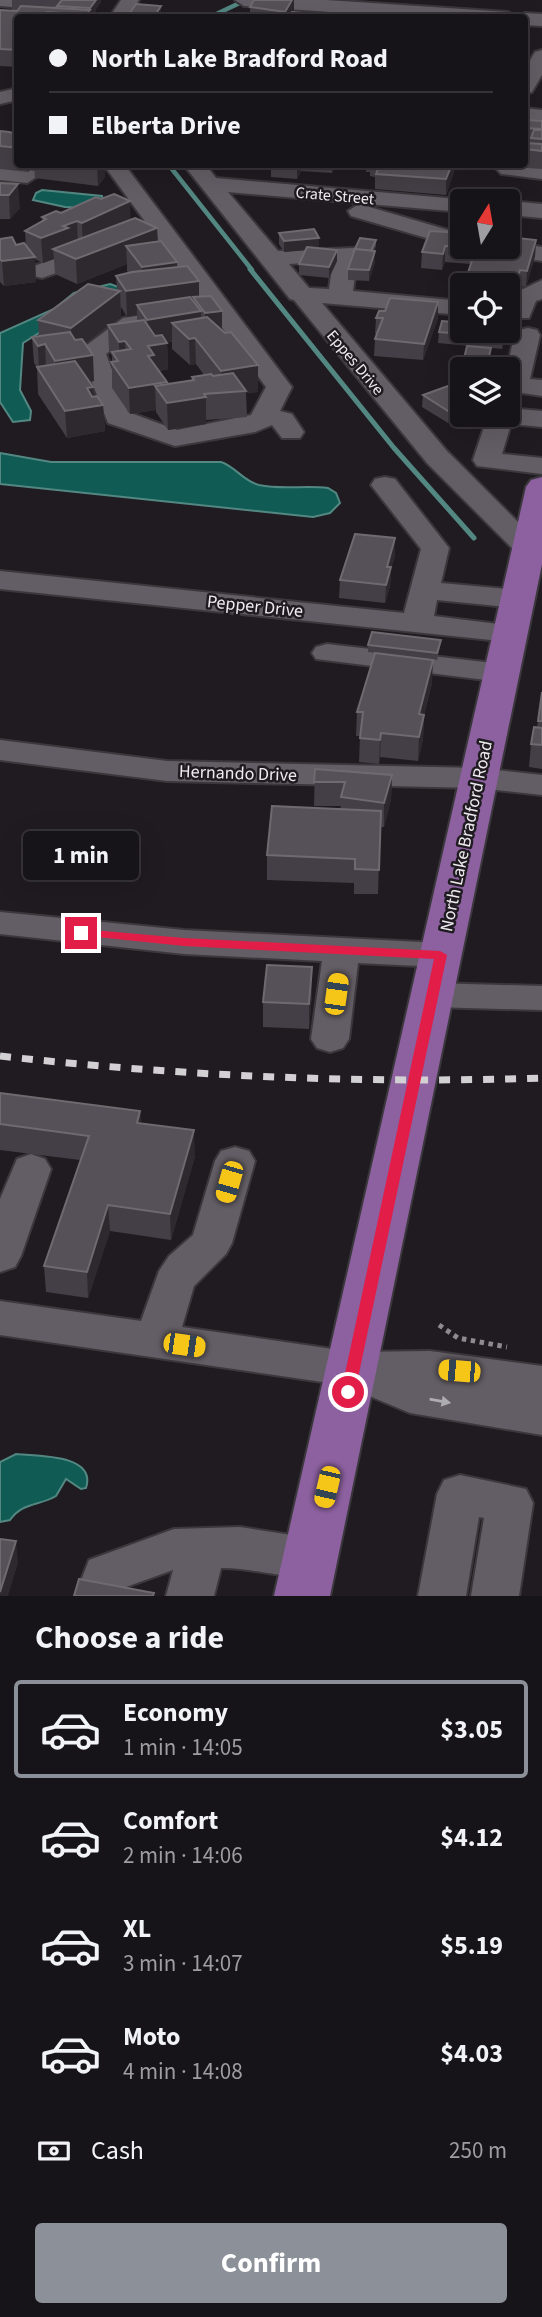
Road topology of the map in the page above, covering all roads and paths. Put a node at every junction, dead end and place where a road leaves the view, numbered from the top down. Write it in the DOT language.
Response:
graph roads {
  1 [pos="244,0"];
  2 [pos="535,0"];
  3 [pos="267,1"];
  4 [pos="419,6"];
  5 [pos="475,8"];
  6 [pos="542,8"];
  7 [pos="323,11"];
  8 [pos="372,13"];
  9 [pos="242,14"];
  10 [pos="495,14"];
  11 [pos="542,57"];
  12 [pos="528,83"];
  13 [pos="116,168"];
  14 [pos="508,168"];
  15 [pos="542,172"];
  16 [pos="0,173"];
  17 [pos="216,174"];
  18 [pos="27,176"];
  19 [pos="362,187"];
  20 [pos="450,203"];
  21 [pos="520,209"];
  22 [pos="542,211"];
  23 [pos="159,227"];
  24 [pos="450,238"];
  25 [pos="520,251"];
  26 [pos="542,254"];
  27 [pos="270,260"];
  28 [pos="42,271"];
  29 [pos="298,294"];
  30 [pos="340,297"];
  31 [pos="450,303"];
  32 [pos="222,310"];
  33 [pos="530,313"];
  34 [pos="532,362"];
  35 [pos="542,387"];
  36 [pos="265,415"];
  37 [pos="542,419"];
  38 [pos="291,432"];
  39 [pos="493,442"];
  40 [pos="437,457"];
  41 [pos="542,466"];
  42 [pos="385,485"];
  43 [pos="542,487"];
  44 [pos="529,549"];
  45 [pos="0,580"];
  46 [pos="425,590"];
  47 [pos="515,616"];
  48 [pos="383,620"];
  49 [pos="417,623"];
  50 [pos="327,653"];
  51 [pos="373,659"];
  52 [pos="502,673"];
  53 [pos="0,750"];
  54 [pos="478,778"];
  55 [pos="542,785"];
  56 [pos="0,923"];
  57 [pos="342,950"];
  58 [pos="436,975"];
  59 [pos="542,998"];
  60 [pos="330,1039"];
  61 [pos="235,1161"];
  62 [pos="31,1168"];
  63 [pos="0,1256"];
  64 [pos="0,1318"];
  65 [pos="439,1325"];
  66 [pos="156,1341"];
  67 [pos="530,1366"];
  68 [pos="353,1369"];
  69 [pos="542,1417"];
  70 [pos="202,1548"];
  71 [pos="307,1577"];
  72 [pos="100,1596"];
  73 [pos="190,1596"];
  74 [pos="442,1596"];
  75 [pos="495,1596"];
  1 -- 3 [label="street"];
  2 -- 6 [label="street"];
  3 -- 7 [label="street"];
  3 -- 9 [label="street"];
  4 -- 5 [label="street"];
  4 -- 8 [label="street"];
  5 -- 10 [label="street"];
  7 -- 8 [label="street"];
  11 -- 12 [label="street"];
  13 -- 23 [label="street"];
  14 -- 15 [label="street"];
  16 -- 18 [label="street"];
  17 -- 19 [label="street, Crate Street"];
  17 -- 27 [label="street, Eppes Drive"];
  19 -- 20 [label="street, Crate Street"];
  19 -- 24 [label="street"];
  21 -- 22 [label="street"];
  23 -- 28 [label="street"];
  23 -- 32 [label="street"];
  25 -- 26 [label="street"];
  27 -- 29 [label="street, Eppes Drive"];
  27 -- 30 [label="street"];
  29 -- 30 [label="street"];
  29 -- 40 [label="street, Eppes Drive"];
  30 -- 31 [label="street"];
  32 -- 36 [label="street"];
  32 -- 36 [label="street"];
  33 -- 34 [label="street"];
  34 -- 35 [label="street"];
  36 -- 38 [label="street"];
  37 -- 39 [label="street"];
  39 -- 40 [label="street"];
  39 -- 41 [label="street"];
  40 -- 44 [label="street, Eppes Drive"];
  42 -- 46 [label="street"];
  43 -- 44 [label="main road, North Lake Bradford Road"];
  44 -- 47 [label="main road, North Lake Bradford Road"];
  45 -- 48 [label="street, Pepper Drive"];
  46 -- 47 [label="street"];
  46 -- 49 [label="street"];
  47 -- 49 [label="street, Pepper Drive"];
  47 -- 52 [label="main road, North Lake Bradford Road"];
  48 -- 49 [label="street, Pepper Drive"];
  48 -- 51 [label="street"];
  50 -- 51 [label="street"];
  51 -- 52 [label="street"];
  52 -- 54 [label="main road, North Lake Bradford Road"];
  53 -- 54 [label="street, Hernando Drive"];
  54 -- 55 [label="street, Hernando Drive"];
  54 -- 58 [label="main road, North Lake Bradford Road"];
  56 -- 57 [label="street"];
  57 -- 58 [label="street"];
  57 -- 60 [label="street"];
  58 -- 59 [label="street"];
  58 -- 68 [label="main road, North Lake Bradford Road"];
  61 -- 66 [label="street"];
  62 -- 63 [label="street"];
  64 -- 66 [label="street"];
  65 -- 67 [label="path"];
  66 -- 68 [label="street"];
  67 -- 68 [label="street"];
  68 -- 69 [label="street, one-way"];
  68 -- 71 [label="main road, North Lake Bradford Road"];
  70 -- 71 [label="street"];
  70 -- 72 [label="street"];
  70 -- 73 [label="street"];
  74 -- 75 [label="street"];
}
